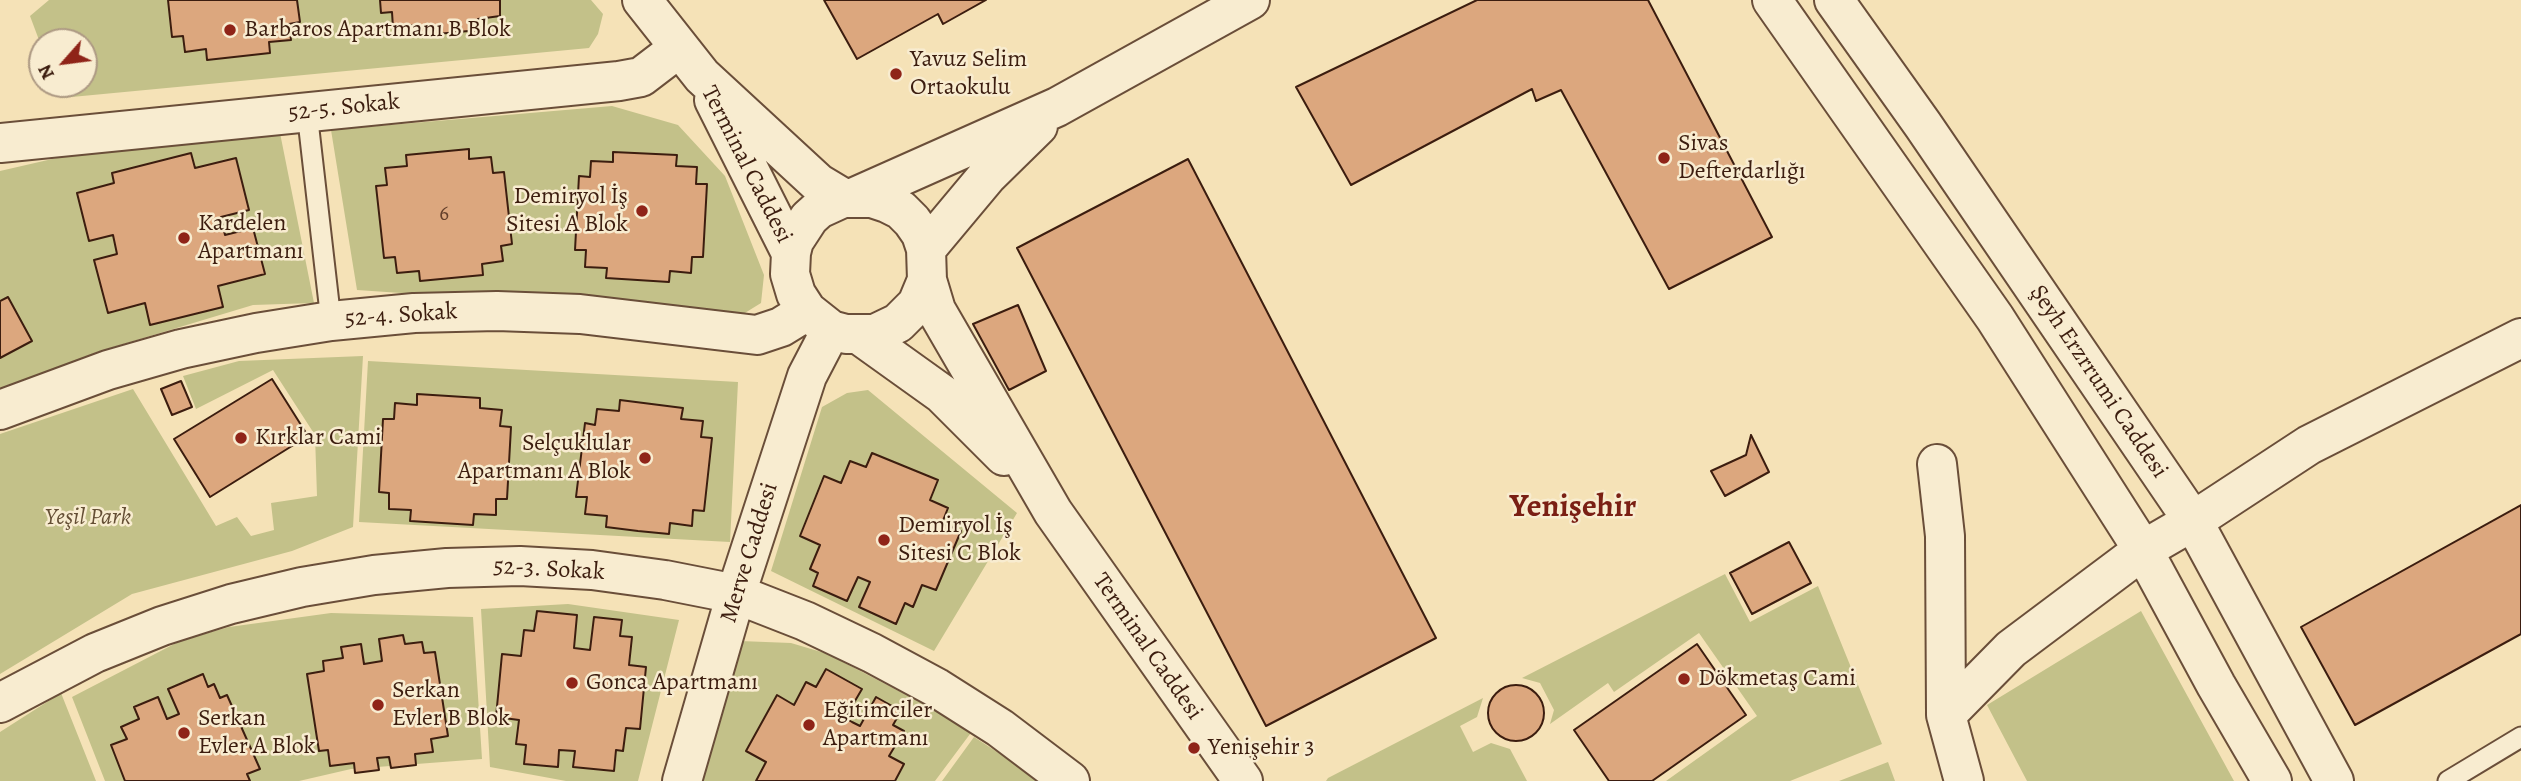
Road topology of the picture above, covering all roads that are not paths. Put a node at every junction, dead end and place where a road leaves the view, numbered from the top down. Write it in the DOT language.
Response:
graph roads {
  1 [pos="642,0"];
  2 [pos="1250,0"];
  3 [pos="1772,0"];
  4 [pos="1834,0"];
  5 [pos="690,62"];
  6 [pos="1057,107"];
  7 [pos="307,113"];
  8 [pos="0,144"];
  9 [pos="850,197"];
  10 [pos="791,253"];
  11 [pos="926,265"];
  12 [pos="331,321"];
  13 [pos="833,325"];
  14 [pos="2521,338"];
  15 [pos="0,410"];
  16 [pos="1937,464"];
  17 [pos="1053,512"];
  18 [pos="2193,521"];
  19 [pos="2143,550"];
  20 [pos="736,594"];
  21 [pos="0,703"];
  22 [pos="1946,715"];
  23 [pos="2521,737"];
  24 [pos="682,781"];
  25 [pos="1070,781"];
  26 [pos="1243,781"];
  27 [pos="1964,781"];
  28 [pos="2272,781"];
  29 [pos="2334,781"];
  30 [pos="2448,781"];
  1 -- 5 [label="street, Terminal Caddesi"];
  2 -- 6 [label="street"];
  3 -- 19 [label="street, Şeyh Erzrrumi Caddesi"];
  4 -- 18 [label="street, Şeyh Erzrrumi Caddesi"];
  5 -- 7 [label="street, 52-5. Sokak"];
  5 -- 9 [label="street, Terminal Caddesi"];
  5 -- 10 [label="street, Terminal Caddesi"];
  6 -- 9 [label="street"];
  6 -- 11 [label="street"];
  7 -- 8 [label="street, 52-5. Sokak"];
  7 -- 12 [label="lane"];
  9 -- 10 [label="street, Terminal Caddesi"];
  9 -- 11 [label="street, Terminal Caddesi"];
  10 -- 13 [label="street, Terminal Caddesi"];
  11 -- 13 [label="street"];
  11 -- 17 [label="street, Terminal Caddesi"];
  12 -- 13 [label="street, 52-4. Sokak"];
  12 -- 15 [label="street, 52-4. Sokak"];
  13 -- 17 [label="street, Terminal Caddesi"];
  13 -- 20 [label="street, Merve Caddesi"];
  14 -- 18 [label="street"];
  16 -- 22 [label="street"];
  17 -- 26 [label="street, Terminal Caddesi"];
  18 -- 19 [label="street"];
  18 -- 29 [label="street, Şeyh Erzrrumi Caddesi"];
  19 -- 22 [label="street"];
  19 -- 28 [label="street, Şeyh Erzrrumi Caddesi"];
  20 -- 21 [label="street, 52-3. Sokak"];
  20 -- 24 [label="street, Merve Caddesi"];
  20 -- 25 [label="street, 52-3. Sokak"];
  22 -- 27 [label="street"];
  23 -- 30 [label="lane"];
}
